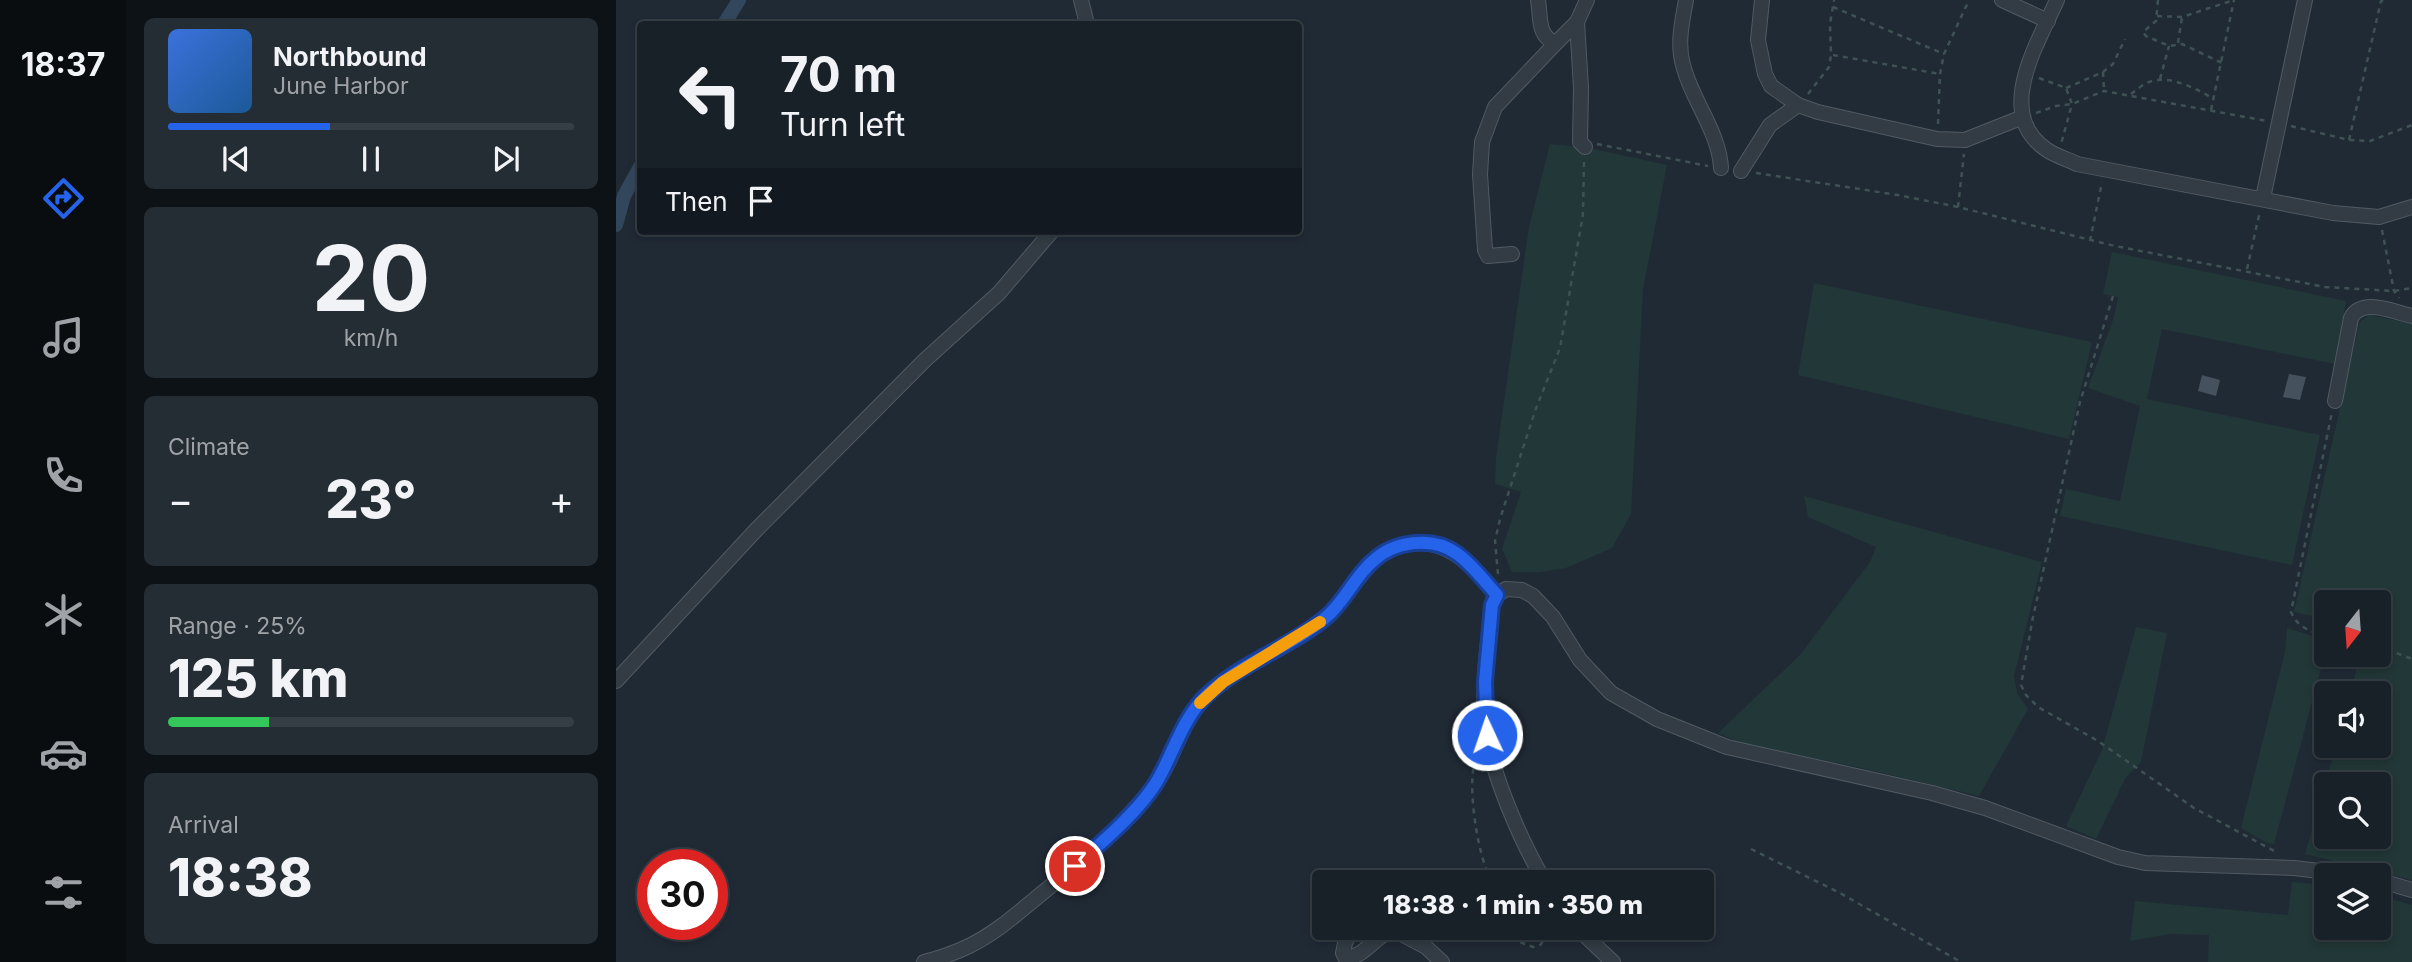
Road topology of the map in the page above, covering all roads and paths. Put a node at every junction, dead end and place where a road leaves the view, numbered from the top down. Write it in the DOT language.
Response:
graph roads {
  1 [pos="1081,0"];
  2 [pos="1538,0"];
  3 [pos="1587,0"];
  4 [pos="1686,0"];
  5 [pos="1762,0"];
  6 [pos="1835,0"];
  7 [pos="1969,0"];
  8 [pos="2002,0"];
  9 [pos="2057,0"];
  10 [pos="2158,0"];
  11 [pos="2234,0"];
  12 [pos="2305,0"];
  13 [pos="2384,0"];
  14 [pos="1833,7"];
  15 [pos="2157,16"];
  16 [pos="2182,17"];
  17 [pos="1086,21"];
  18 [pos="2048,21"];
  19 [pos="1577,22"];
  20 [pos="2124,39"];
  21 [pos="1556,43"];
  22 [pos="2178,43"];
  23 [pos="2169,46"];
  24 [pos="1944,54"];
  25 [pos="1831,55"];
  26 [pos="2221,62"];
  27 [pos="2103,72"];
  28 [pos="2026,73"];
  29 [pos="1940,74"];
  30 [pos="2160,79"];
  31 [pos="2066,88"];
  32 [pos="2104,91"];
  33 [pos="2131,94"];
  34 [pos="2214,99"];
  35 [pos="1798,104"];
  36 [pos="2073,104"];
  37 [pos="2211,110"];
  38 [pos="2023,117"];
  39 [pos="2278,123"];
  40 [pos="2412,125"];
  41 [pos="1937,139"];
  42 [pos="1965,140"];
  43 [pos="2349,140"];
  44 [pos="1582,145"];
  45 [pos="2058,155"];
  46 [pos="1721,168"];
  47 [pos="2105,169"];
  48 [pos="1741,171"];
  49 [pos="2263,198"];
  50 [pos="1958,207"];
  51 [pos="2412,207"];
  52 [pos="2379,217"];
  53 [pos="1049,235"];
  54 [pos="2090,241"];
  55 [pos="1511,254"];
  56 [pos="2246,271"];
  57 [pos="2412,288"];
  58 [pos="2394,292"];
  59 [pos="2113,296"];
  60 [pos="2412,316"];
  61 [pos="2335,401"];
  62 [pos="1499,593"];
  63 [pos="2314,633"];
  64 [pos="2391,651"];
  65 [pos="2412,659"];
  66 [pos="616,681"];
  67 [pos="1493,757"];
  68 [pos="1751,849"];
  69 [pos="2294,868"];
  70 [pos="1487,870"];
  71 [pos="1539,870"];
  72 [pos="2314,870"];
  73 [pos="2391,884"];
  74 [pos="2412,890"];
  75 [pos="1346,940"];
  76 [pos="1376,940"];
  77 [pos="1413,940"];
  78 [pos="1515,940"];
  79 [pos="1543,940"];
  80 [pos="1589,940"];
  81 [pos="924,962"];
  82 [pos="1442,962"];
  83 [pos="1612,962"];
  84 [pos="1961,962"];
  1 -- 17 [label="street"];
  2 -- 21 [label="street"];
  3 -- 19 [label="street"];
  4 -- 46 [label="street"];
  5 -- 35 [label="street"];
  6 -- 14 [label="path"];
  7 -- 24 [label="path"];
  8 -- 18 [label="street"];
  9 -- 18 [label="street"];
  10 -- 15 [label="path"];
  11 -- 16 [label="path"];
  11 -- 26 [label="path"];
  12 -- 39 [label="street"];
  13 -- 43 [label="path"];
  14 -- 24 [label="path"];
  14 -- 25 [label="path"];
  15 -- 16 [label="path"];
  15 -- 23 [label="path"];
  16 -- 22 [label="path"];
  18 -- 28 [label="street"];
  19 -- 21 [label="street"];
  19 -- 44 [label="street"];
  20 -- 27 [label="path"];
  21 -- 55 [label="street"];
  22 -- 23 [label="path"];
  22 -- 26 [label="path"];
  23 -- 30 [label="path"];
  24 -- 29 [label="path"];
  25 -- 29 [label="path"];
  25 -- 35 [label="path"];
  26 -- 34 [label="path"];
  27 -- 31 [label="path"];
  27 -- 32 [label="path"];
  28 -- 31 [label="path"];
  28 -- 38 [label="street"];
  29 -- 41 [label="path"];
  30 -- 33 [label="path"];
  30 -- 34 [label="path"];
  31 -- 36 [label="path"];
  32 -- 33 [label="path"];
  32 -- 36 [label="path"];
  33 -- 37 [label="path"];
  34 -- 37 [label="path"];
  35 -- 41 [label="street"];
  35 -- 48 [label="street"];
  36 -- 38 [label="path"];
  36 -- 45 [label="path"];
  37 -- 39 [label="path"];
  38 -- 42 [label="street"];
  38 -- 45 [label="street"];
  39 -- 43 [label="path"];
  39 -- 49 [label="street"];
  40 -- 43 [label="path"];
  41 -- 42 [label="street"];
  42 -- 50 [label="path"];
  44 -- 46 [label="path"];
  44 -- 62 [label="path"];
  45 -- 47 [label="street"];
  47 -- 49 [label="street"];
  47 -- 54 [label="path"];
  48 -- 50 [label="path"];
  49 -- 52 [label="street"];
  49 -- 56 [label="path"];
  50 -- 54 [label="path"];
  51 -- 52 [label="street"];
  52 -- 58 [label="path"];
  53 -- 66 [label="street"];
  54 -- 56 [label="path"];
  56 -- 58 [label="path"];
  57 -- 58 [label="path"];
  59 -- 69 [label="path"];
  60 -- 61 [label="street"];
  61 -- 63 [label="path"];
  62 -- 67 [label="street"];
  62 -- 69 [label="street"];
  62 -- 81 [label="street"];
  64 -- 65 [label="path"];
  67 -- 70 [label="path"];
  67 -- 71 [label="street"];
  68 -- 84 [label="path"];
  69 -- 72 [label="street"];
  73 -- 74 [label="street"];
  75 -- 76 [label="street"];
  77 -- 82 [label="street"];
  78 -- 79 [label="path"];
  80 -- 83 [label="street"];
}
